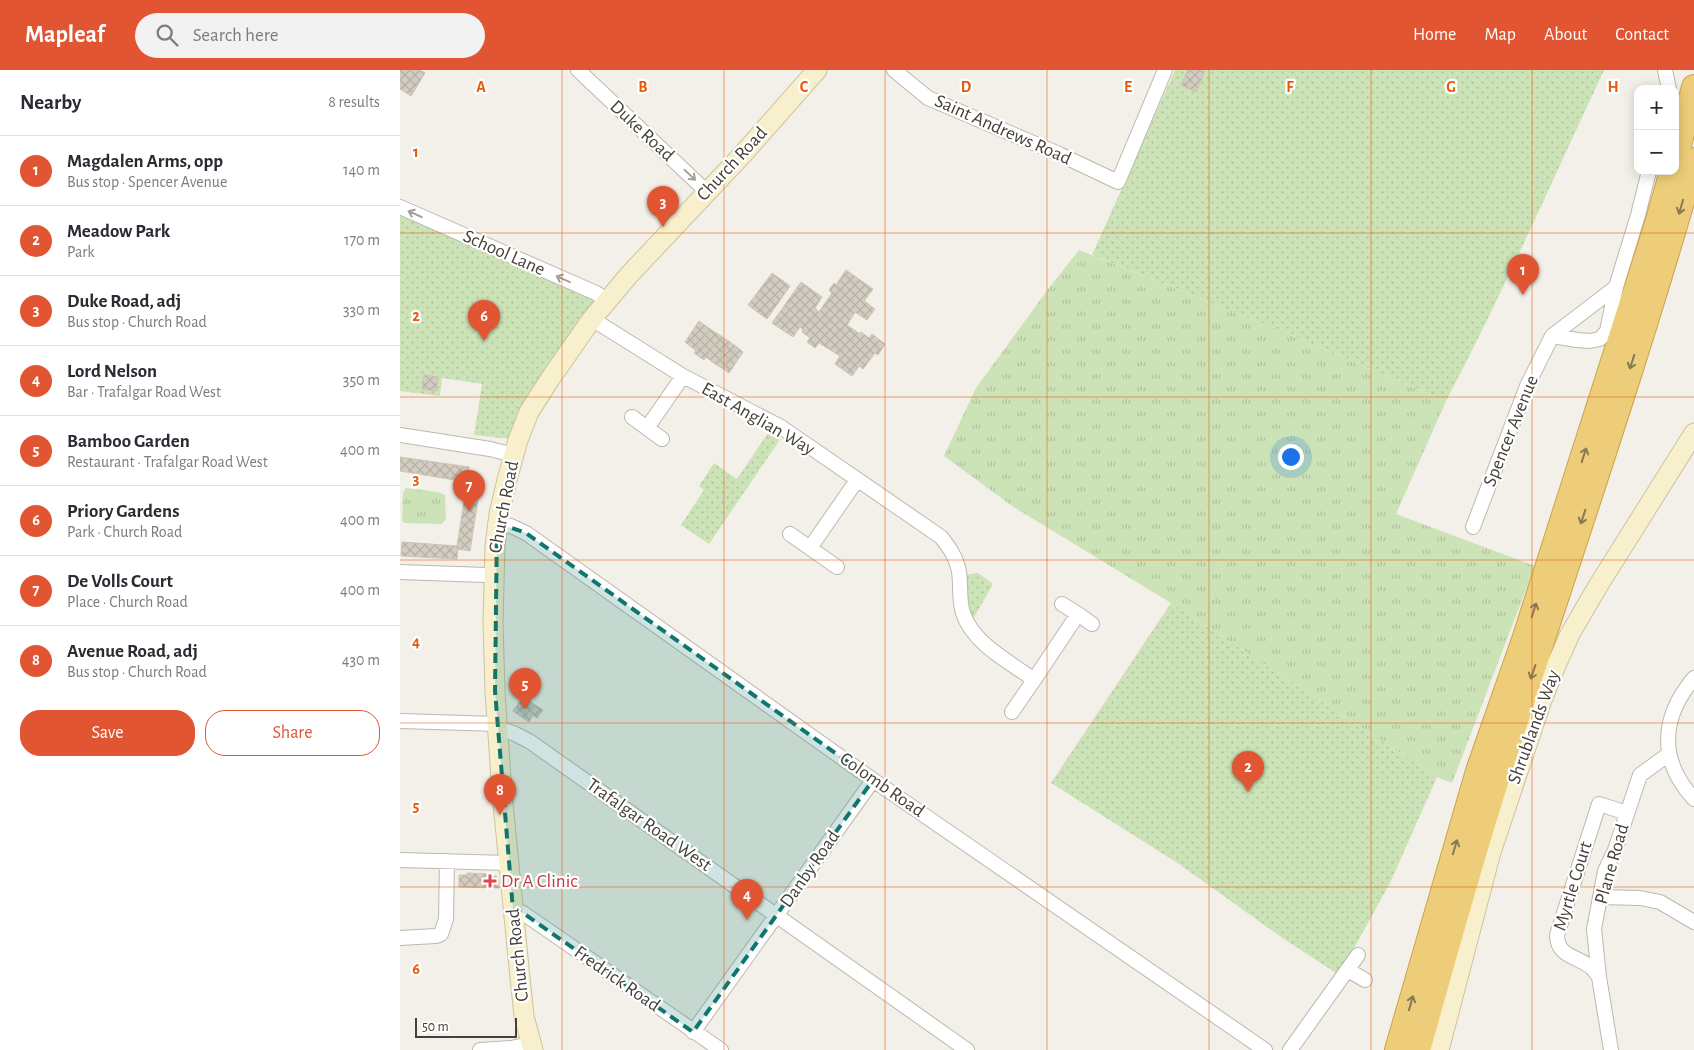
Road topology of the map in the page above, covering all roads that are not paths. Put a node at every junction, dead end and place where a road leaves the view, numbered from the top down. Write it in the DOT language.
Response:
graph roads {
  1 [pos="578,70"];
  2 [pos="817,70"];
  3 [pos="894,70"];
  4 [pos="1165,70"];
  5 [pos="1665,70"];
  6 [pos="1668,85"];
  7 [pos="1694,87"];
  8 [pos="1679,145"];
  9 [pos="1694,160"];
  10 [pos="1648,175"];
  11 [pos="1671,175"];
  12 [pos="708,192"];
  13 [pos="400,207"];
  14 [pos="1616,288"];
  15 [pos="607,300"];
  16 [pos="592,320"];
  17 [pos="1552,336"];
  18 [pos="683,376"];
  19 [pos="632,417"];
  20 [pos="648,428"];
  21 [pos="1694,433"];
  22 [pos="400,435"];
  23 [pos="662,439"];
  24 [pos="514,455"];
  25 [pos="857,480"];
  26 [pos="498,523"];
  27 [pos="1474,527"];
  28 [pos="790,534"];
  29 [pos="810,548"];
  30 [pos="836,568"];
  31 [pos="400,572"];
  32 [pos="486,575"];
  33 [pos="1062,604"];
  34 [pos="1078,614"];
  35 [pos="1092,624"];
  36 [pos="1694,678"];
  37 [pos="1034,680"];
  38 [pos="1012,712"];
  39 [pos="400,721"];
  40 [pos="498,726"];
  41 [pos="1669,754"];
  42 [pos="874,780"];
  43 [pos="1694,798"];
  44 [pos="1627,813"];
  45 [pos="400,860"];
  46 [pos="447,861"];
  47 [pos="508,863"];
  48 [pos="1601,896"];
  49 [pos="513,910"];
  50 [pos="777,916"];
  51 [pos="1694,922"];
  52 [pos="400,938"];
  53 [pos="1358,955"];
  54 [pos="1348,970"];
  55 [pos="1599,977"];
  56 [pos="1365,980"];
  57 [pos="693,1032"];
  58 [pos="531,1047"];
  59 [pos="480,1050"];
  60 [pos="721,1050"];
  61 [pos="967,1050"];
  62 [pos="1265,1050"];
  63 [pos="1290,1050"];
  64 [pos="1397,1050"];
  65 [pos="1418,1050"];
  66 [pos="1440,1050"];
  67 [pos="1611,1050"];
  1 -- 12 [label="street, Duke Road, one-way"];
  2 -- 12 [label="main road, Church Road"];
  3 -- 4 [label="street, Saint Andrews Road"];
  5 -- 6 [label="street"];
  7 -- 8 [label="highway"];
  9 -- 65 [label="highway, one-way"];
  10 -- 14 [label="street"];
  64 -- 11 [label="highway, one-way"];
  12 -- 15 [label="main road, Church Road"];
  15 -- 13 [label="street, School Lane, one-way"];
  14 -- 17 [label="street, Spencer Avenue"];
  14 -- 17 [label="street"];
  15 -- 16 [label="main road, Church Road"];
  16 -- 18 [label="street, East Anglian Way"];
  16 -- 24 [label="main road, Church Road"];
  17 -- 27 [label="street, Spencer Avenue"];
  18 -- 20 [label="street, East Anglian Way"];
  18 -- 25 [label="street, East Anglian Way"];
  19 -- 20 [label="street"];
  20 -- 23 [label="street"];
  21 -- 66 [label="main road, Shrublands Way"];
  22 -- 24 [label="street"];
  24 -- 26 [label="main road, Church Road"];
  25 -- 29 [label="street"];
  25 -- 37 [label="street, East Anglian Way"];
  26 -- 40 [label="main road, Church Road"];
  26 -- 42 [label="street, Colomb Road"];
  28 -- 29 [label="street"];
  29 -- 30 [label="street"];
  31 -- 32 [label="street"];
  33 -- 34 [label="street"];
  34 -- 35 [label="street"];
  34 -- 37 [label="street"];
  36 -- 41 [label="street"];
  37 -- 38 [label="street"];
  39 -- 40 [label="street, Trafalgar Road West"];
  40 -- 47 [label="main road, Church Road"];
  40 -- 50 [label="street, Trafalgar Road West"];
  41 -- 43 [label="street"];
  41 -- 44 [label="street, Plane Road"];
  42 -- 50 [label="street, Danby Road"];
  42 -- 62 [label="street, Colomb Road"];
  44 -- 48 [label="street, Plane Road"];
  44 -- 55 [label="street, Myrtle Court"];
  45 -- 46 [label="street"];
  46 -- 47 [label="street"];
  46 -- 52 [label="street"];
  47 -- 49 [label="main road, Church Road"];
  48 -- 51 [label="street"];
  48 -- 55 [label="street, Plane Road"];
  49 -- 57 [label="street, Fredrick Road"];
  49 -- 58 [label="main road, Church Road"];
  50 -- 57 [label="street, Danby Road"];
  50 -- 61 [label="street, Trafalgar Road West"];
  53 -- 54 [label="street"];
  54 -- 56 [label="street"];
  54 -- 63 [label="street"];
  55 -- 67 [label="street, Plane Road"];
  57 -- 60 [label="street, Fredrick Road"];
  58 -- 59 [label="street"];
}
